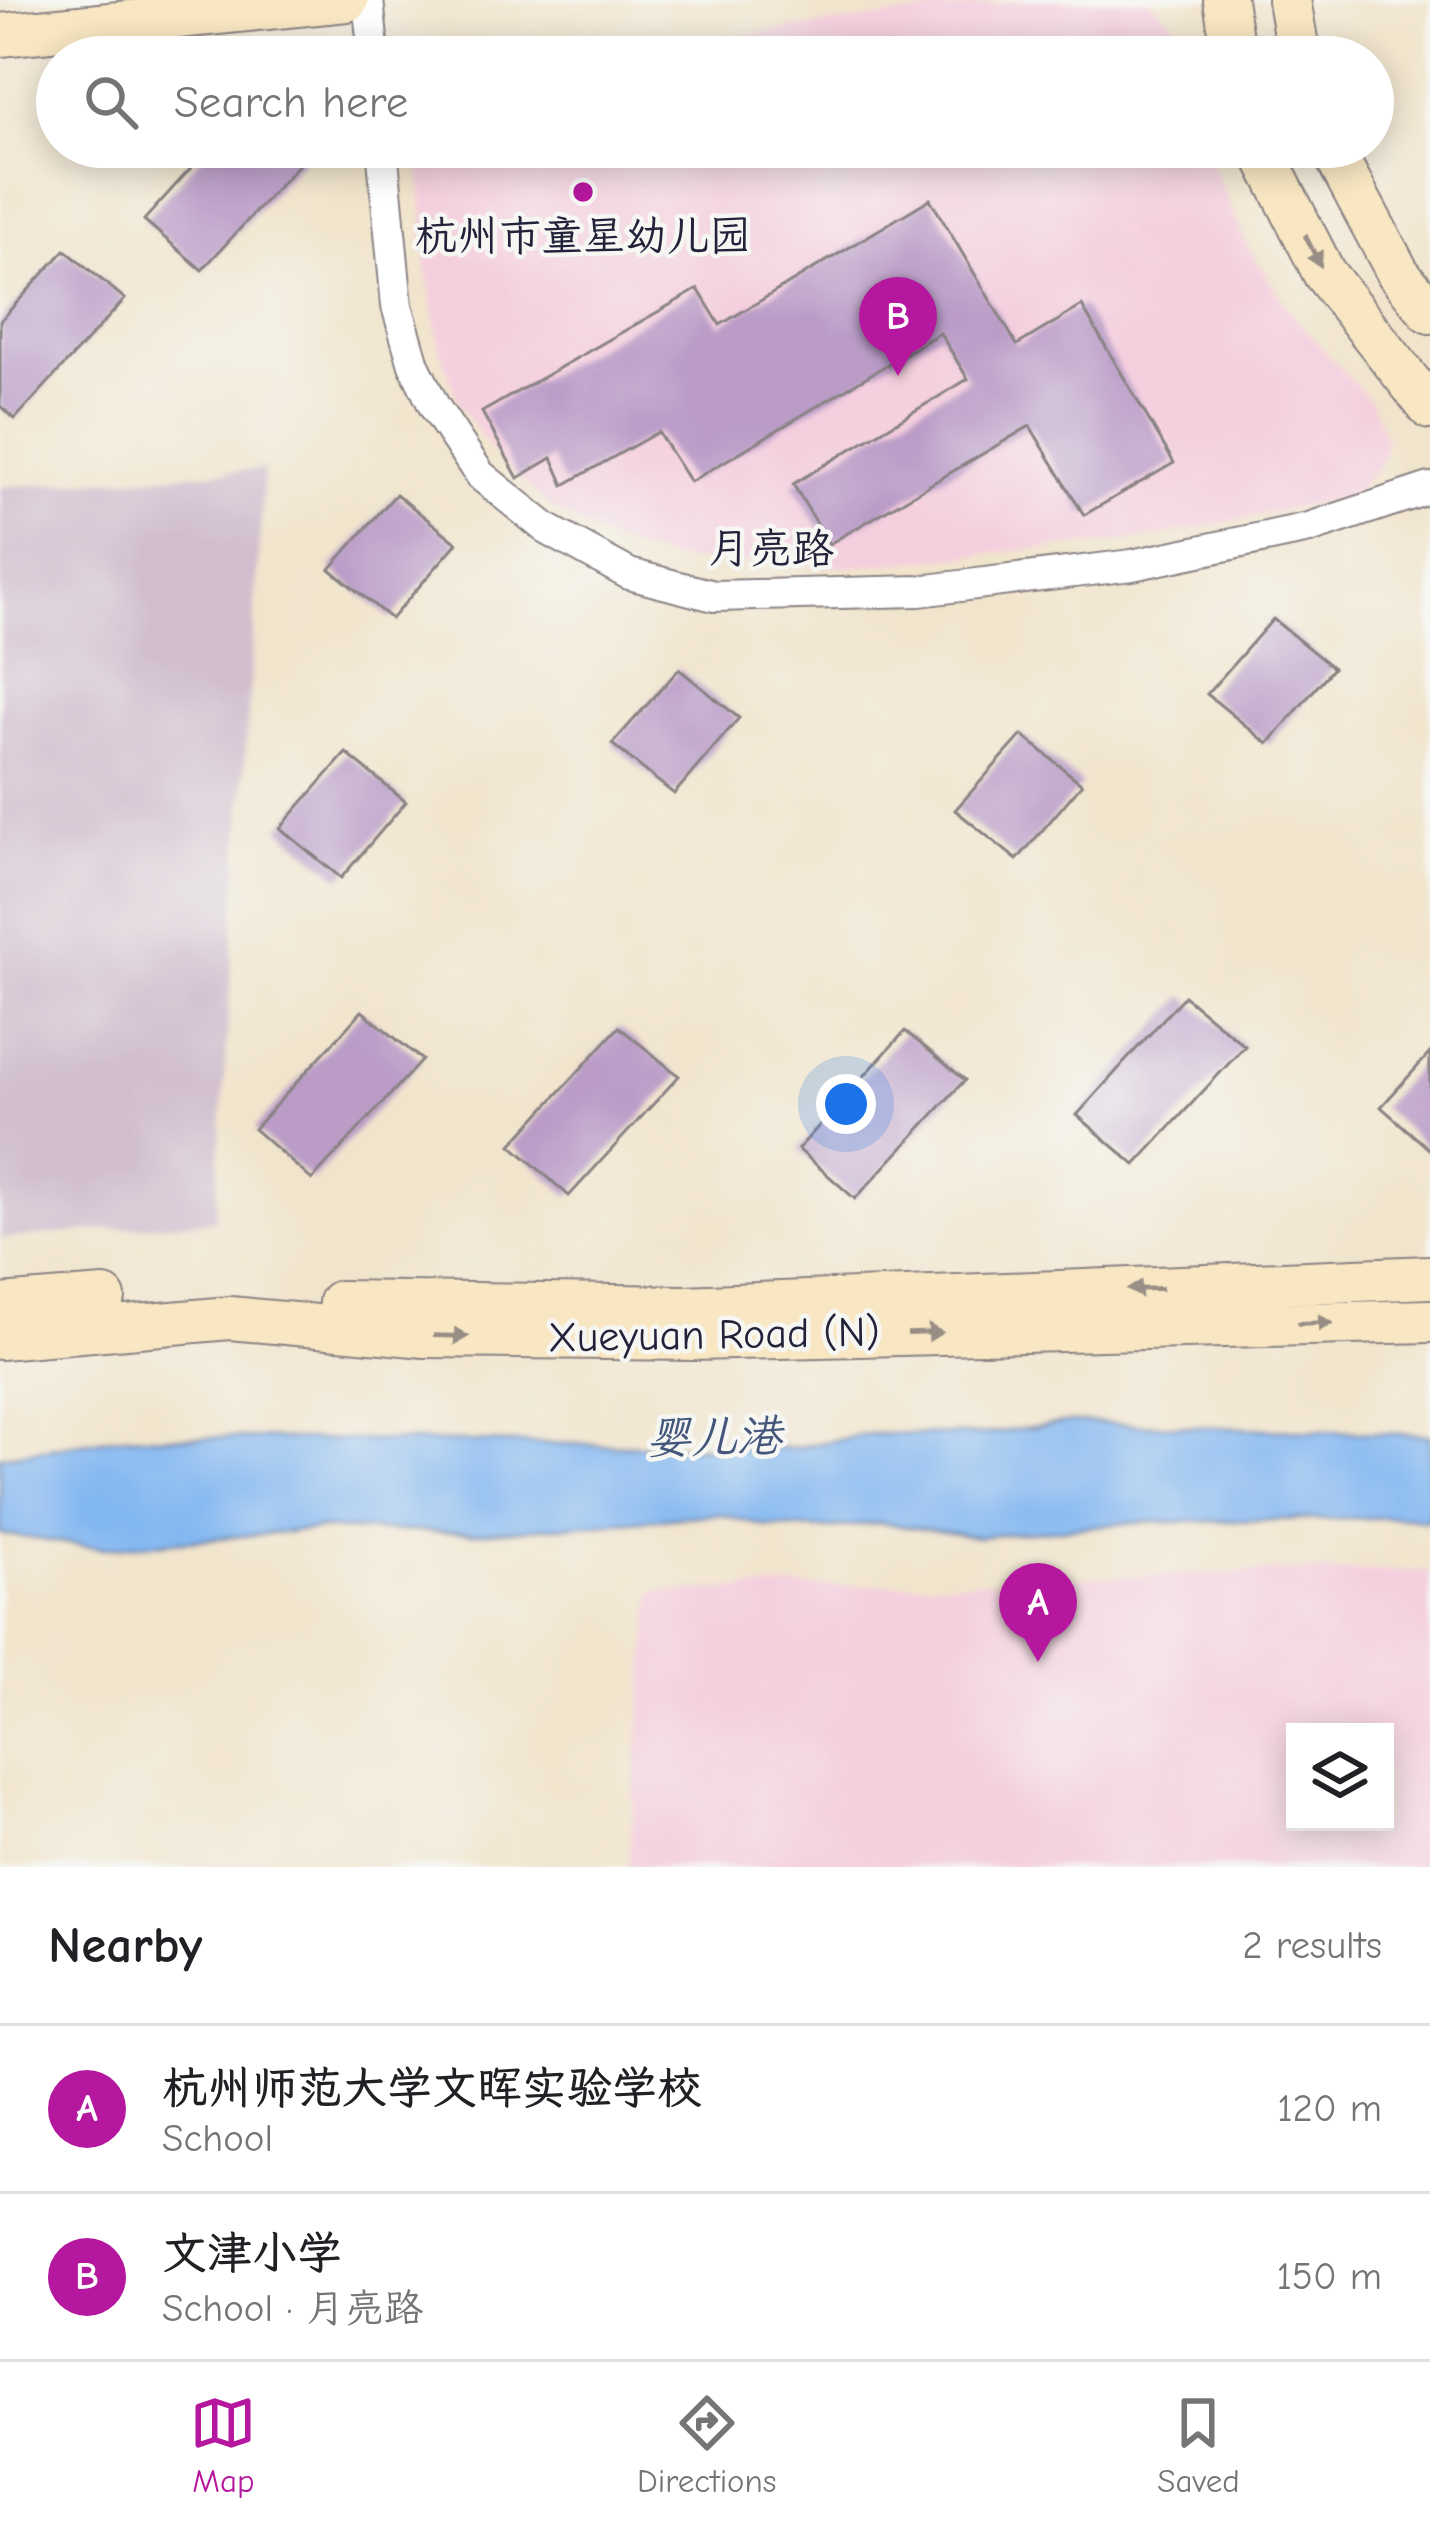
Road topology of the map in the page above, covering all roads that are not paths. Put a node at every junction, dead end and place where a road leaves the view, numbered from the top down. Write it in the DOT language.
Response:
graph roads {
  1 [pos="347,0"];
  2 [pos="368,0"];
  3 [pos="1225,0"];
  4 [pos="1289,0"];
  5 [pos="0,35"];
  6 [pos="372,36"];
  7 [pos="1231,36"];
  8 [pos="1295,36"];
  9 [pos="384,168"];
  10 [pos="1271,168"];
  11 [pos="1342,168"];
  12 [pos="1430,312"];
  13 [pos="1430,408"];
  14 [pos="1430,488"];
  15 [pos="1430,1277"];
  16 [pos="0,1306"];
  17 [pos="1430,1322"];
  18 [pos="0,1338"];
  1 -- 5 [label="main road"];
  2 -- 6 [label="street"];
  3 -- 7 [label="main road"];
  4 -- 8 [label="main road"];
  9 -- 14 [label="street, 月亮路"];
  10 -- 13 [label="main road, one-way"];
  11 -- 12 [label="main road"];
  15 -- 16 [label="main road, Xueyuan Road (N), one-way"];
  18 -- 17 [label="main road, Xueyuan Road (N), one-way"];
}
